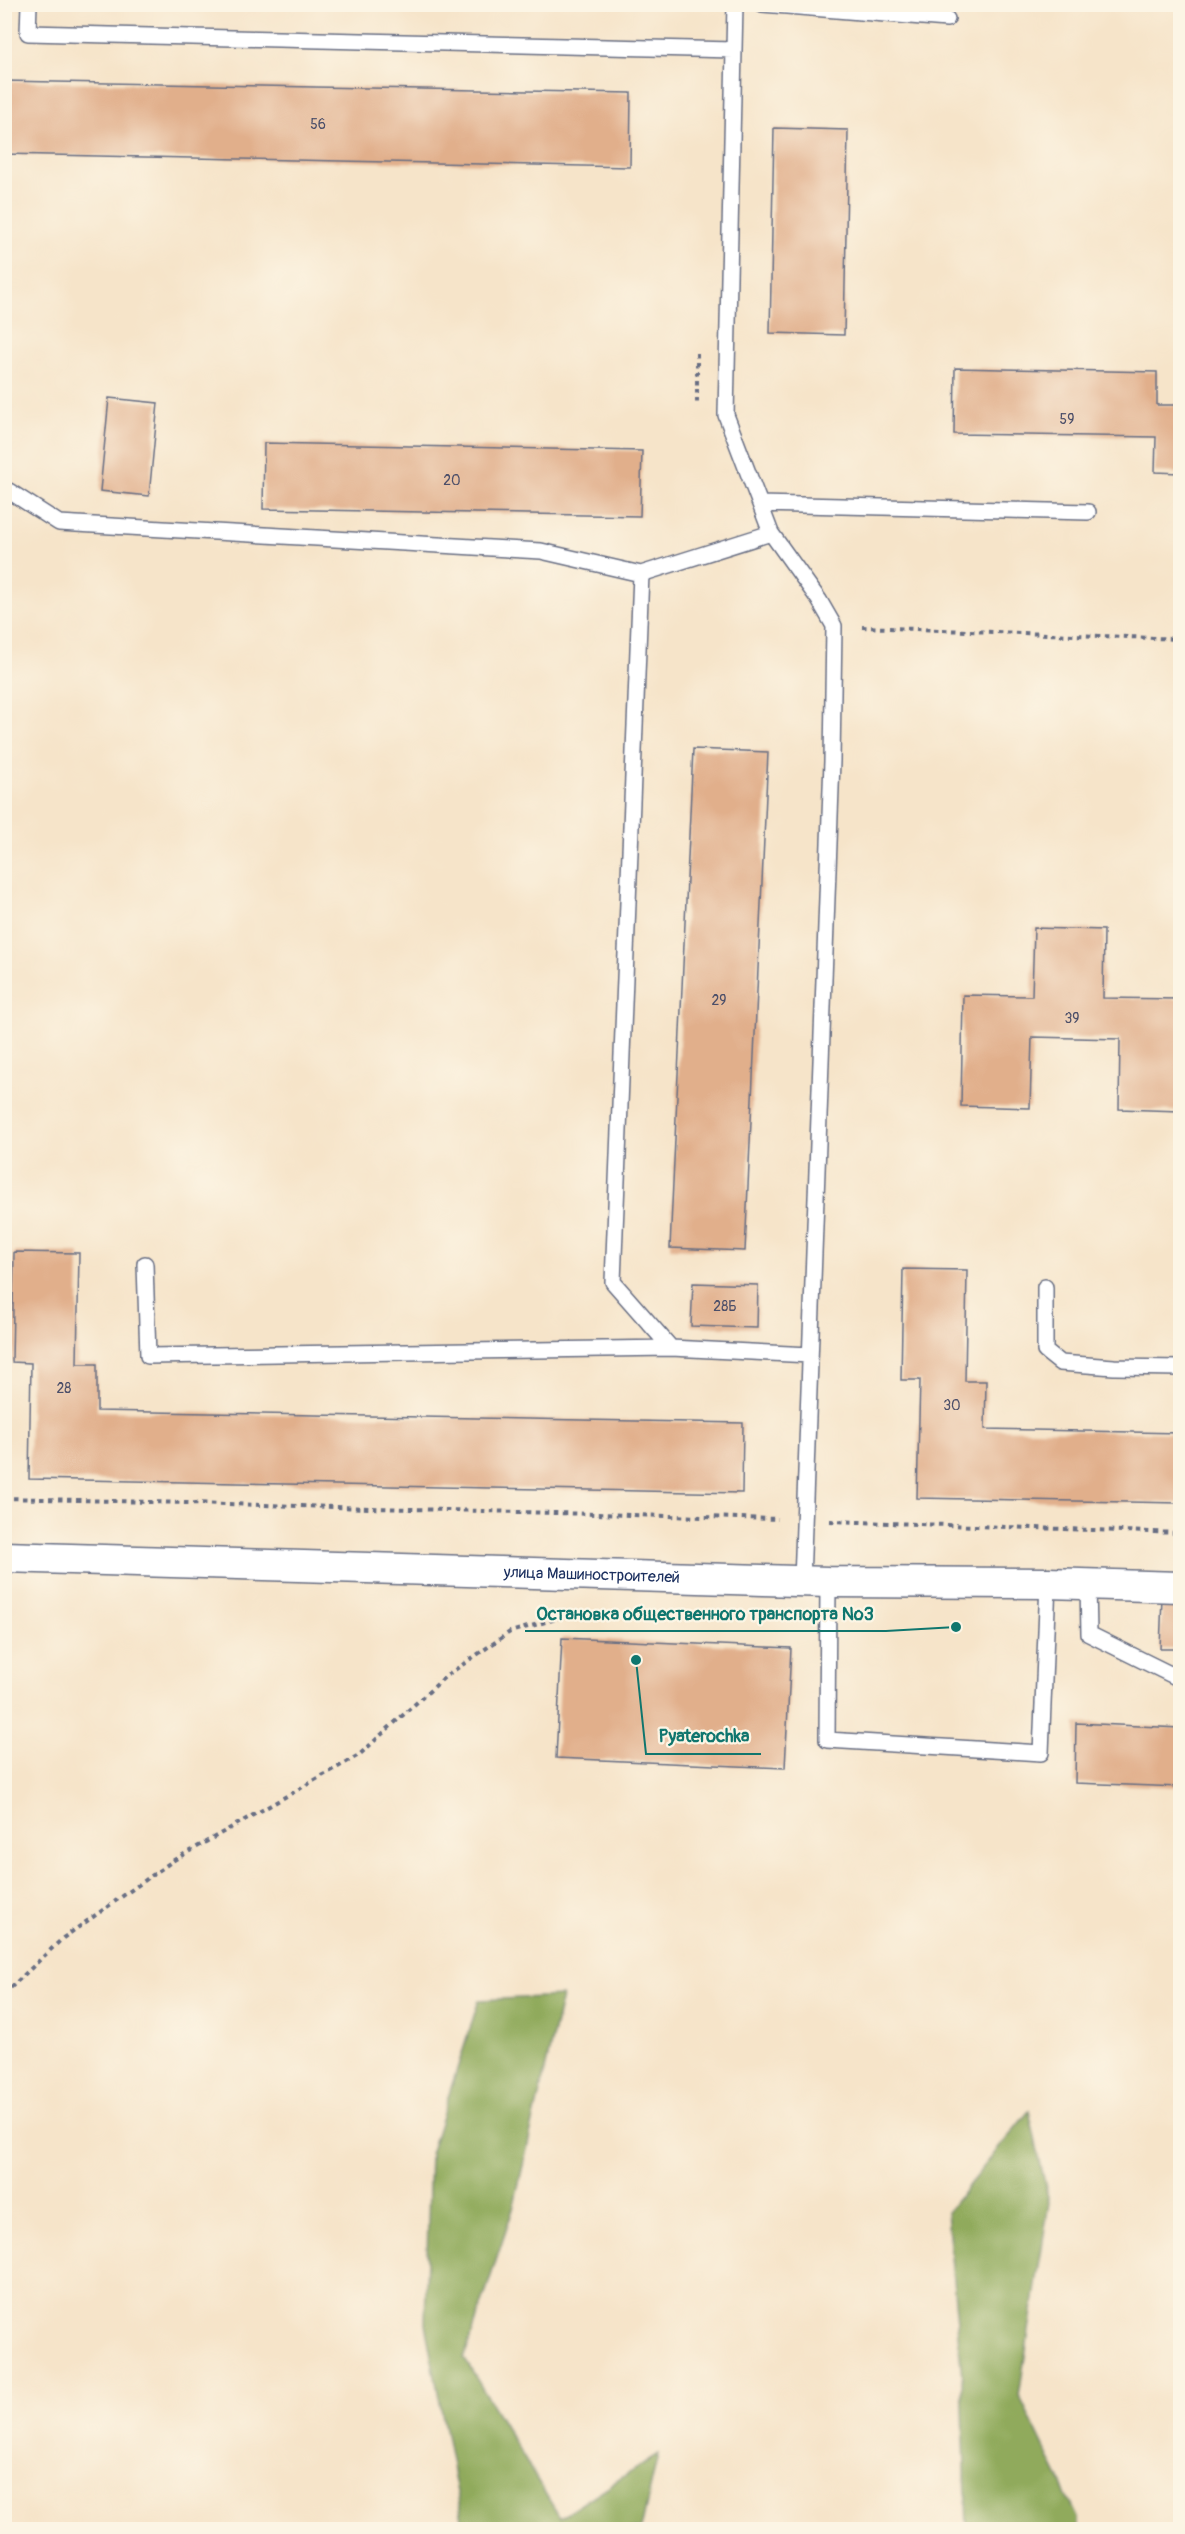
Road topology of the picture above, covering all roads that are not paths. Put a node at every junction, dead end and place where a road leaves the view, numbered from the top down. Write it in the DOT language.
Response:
graph roads {
  1 [pos="29,4"];
  2 [pos="735,4"];
  3 [pos="762,4"];
  4 [pos="947,19"];
  5 [pos="734,50"];
  6 [pos="4,490"];
  7 [pos="760,504"];
  8 [pos="1088,512"];
  9 [pos="771,533"];
  10 [pos="641,574"];
  11 [pos="145,1264"];
  12 [pos="1045,1287"];
  13 [pos="671,1348"];
  14 [pos="810,1355"];
  15 [pos="1180,1368"];
  16 [pos="4,1557"];
  17 [pos="815,1582"];
  18 [pos="1048,1583"];
  19 [pos="1088,1584"];
  20 [pos="1180,1587"];
  21 [pos="1180,1679"];
  1 -- 5 [label="lane"];
  2 -- 5 [label="lane"];
  3 -- 4 [label="lane"];
  5 -- 7 [label="lane"];
  6 -- 10 [label="lane"];
  7 -- 8 [label="lane"];
  7 -- 9 [label="lane"];
  9 -- 10 [label="lane"];
  9 -- 14 [label="lane"];
  10 -- 13 [label="lane"];
  11 -- 13 [label="lane"];
  12 -- 15 [label="lane"];
  13 -- 14 [label="lane"];
  14 -- 17 [label="lane"];
  16 -- 17 [label="street, улица Машиностроителей"];
  17 -- 18 [label="street, улица Машиностроителей"];
  17 -- 18 [label="lane"];
  18 -- 19 [label="street, улица Машиностроителей"];
  19 -- 20 [label="street, улица Машиностроителей"];
  19 -- 21 [label="lane"];
}
